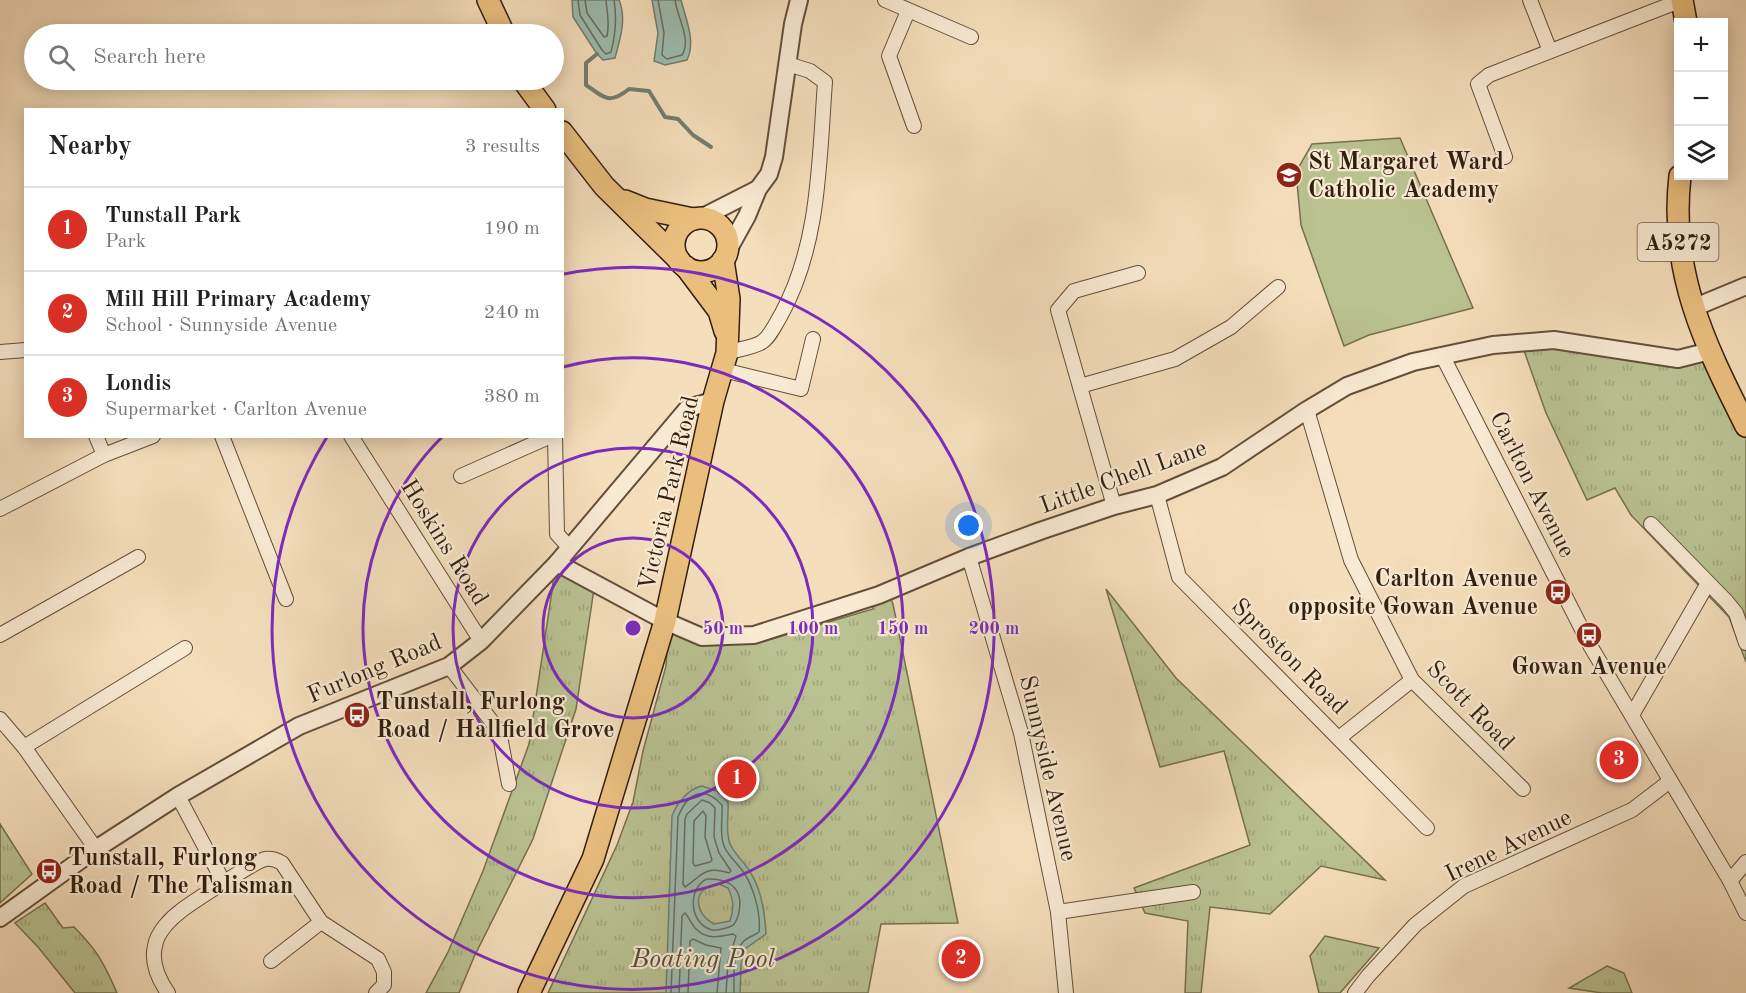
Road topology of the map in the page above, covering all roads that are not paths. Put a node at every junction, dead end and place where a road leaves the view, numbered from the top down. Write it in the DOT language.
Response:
graph roads {
  1 [pos="799,0"];
  2 [pos="885,0"];
  3 [pos="1530,0"];
  4 [pos="1682,0"];
  5 [pos="490,2"];
  6 [pos="908,11"];
  7 [pos="1685,18"];
  8 [pos="500,24"];
  9 [pos="971,37"];
  10 [pos="1551,51"];
  11 [pos="788,64"];
  12 [pos="530,90"];
  13 [pos="544,108"];
  14 [pos="914,126"];
  15 [pos="564,135"];
  16 [pos="1505,157"];
  17 [pos="1680,180"];
  18 [pos="759,189"];
  19 [pos="616,197"];
  20 [pos="697,218"];
  21 [pos="725,256"];
  22 [pos="683,264"];
  23 [pos="1138,273"];
  24 [pos="1746,286"];
  25 [pos="1278,287"];
  26 [pos="1693,308"];
  27 [pos="813,339"];
  28 [pos="24,350"];
  29 [pos="1710,351"];
  30 [pos="0,352"];
  31 [pos="726,354"];
  32 [pos="1442,355"];
  33 [pos="1080,386"];
  34 [pos="713,401"];
  35 [pos="1307,411"];
  36 [pos="1746,426"];
  37 [pos="97,438"];
  38 [pos="148,438"];
  39 [pos="223,438"];
  40 [pos="352,438"];
  41 [pos="548,438"];
  42 [pos="553,438"];
  43 [pos="104,455"];
  44 [pos="461,476"];
  45 [pos="1157,495"];
  46 [pos="1114,506"];
  47 [pos="0,509"];
  48 [pos="1651,524"];
  49 [pos="569,547"];
  50 [pos="138,557"];
  51 [pos="969,557"];
  52 [pos="557,563"];
  53 [pos="1708,583"];
  54 [pos="286,599"];
  55 [pos="665,621"];
  56 [pos="0,635"];
  57 [pos="481,641"];
  58 [pos="1746,643"];
  59 [pos="185,648"];
  60 [pos="449,666"];
  61 [pos="1412,680"];
  62 [pos="1632,715"];
  63 [pos="0,719"];
  64 [pos="1339,738"];
  65 [pos="24,747"];
  66 [pos="1670,782"];
  67 [pos="509,784"];
  68 [pos="1523,789"];
  69 [pos="178,796"];
  70 [pos="1427,828"];
  71 [pos="96,849"];
  72 [pos="1746,861"];
  73 [pos="1730,881"];
  74 [pos="224,883"];
  75 [pos="1193,892"];
  76 [pos="1058,912"];
  77 [pos="1746,913"];
  78 [pos="0,918"];
  79 [pos="321,922"];
  80 [pos="271,961"];
  81 [pos="168,993"];
  82 [pos="376,993"];
  83 [pos="529,993"];
  84 [pos="1066,993"];
  85 [pos="1355,993"];
  1 -- 11 [label="street"];
  2 -- 6 [label="street"];
  3 -- 10 [label="street"];
  4 -- 7 [label="main road"];
  4 -- 10 [label="street"];
  5 -- 8 [label="main road"];
  6 -- 9 [label="street"];
  6 -- 14 [label="street"];
  10 -- 16 [label="street"];
  11 -- 18 [label="street"];
  11 -- 31 [label="street"];
  12 -- 13 [label="main road"];
  15 -- 19 [label="main road"];
  17 -- 26 [label="main road, A5272"];
  18 -- 20 [label="street"];
  18 -- 21 [label="street"];
  19 -- 20 [label="main road"];
  19 -- 22 [label="main road"];
  20 -- 21 [label="main road"];
  20 -- 22 [label="main road"];
  21 -- 22 [label="main road"];
  21 -- 31 [label="main road, Victoria Park Road"];
  22 -- 31 [label="main road"];
  23 -- 33 [label="street"];
  24 -- 26 [label="street"];
  25 -- 33 [label="street"];
  26 -- 29 [label="main road, A5272"];
  27 -- 31 [label="street"];
  28 -- 30 [label="street"];
  29 -- 32 [label="street, Little Chell Lane"];
  29 -- 36 [label="main road, A5272"];
  31 -- 34 [label="main road, Victoria Park Road"];
  32 -- 35 [label="street, Little Chell Lane"];
  32 -- 62 [label="street, Carlton Avenue"];
  33 -- 46 [label="street"];
  34 -- 49 [label="street, Furlong Road"];
  34 -- 55 [label="main road, Victoria Park Road"];
  35 -- 45 [label="street, Little Chell Lane"];
  35 -- 61 [label="street, Scott Road"];
  37 -- 43 [label="street"];
  38 -- 43 [label="street"];
  39 -- 54 [label="street"];
  40 -- 57 [label="street, Hoskins Road"];
  41 -- 44 [label="street"];
  42 -- 49 [label="street"];
  43 -- 47 [label="street"];
  45 -- 46 [label="street, Little Chell Lane"];
  45 -- 64 [label="street, Sproston Road"];
  46 -- 51 [label="street, Little Chell Lane"];
  48 -- 53 [label="street"];
  49 -- 52 [label="street, Furlong Road"];
  50 -- 56 [label="street"];
  51 -- 55 [label="street, Little Chell Lane"];
  51 -- 76 [label="street, Sunnyside Avenue"];
  52 -- 55 [label="street, Little Chell Lane"];
  52 -- 57 [label="street, Furlong Road"];
  53 -- 58 [label="street"];
  53 -- 62 [label="street"];
  55 -- 83 [label="main road, Victoria Park Road"];
  57 -- 60 [label="street, Furlong Road"];
  59 -- 65 [label="street"];
  60 -- 67 [label="street"];
  60 -- 69 [label="street, Furlong Road"];
  61 -- 64 [label="street"];
  61 -- 68 [label="street, Scott Road"];
  62 -- 66 [label="street, Carlton Avenue"];
  63 -- 65 [label="street"];
  64 -- 70 [label="street, Sproston Road"];
  65 -- 71 [label="street"];
  66 -- 73 [label="street, Carlton Avenue"];
  66 -- 85 [label="street, Irene Avenue"];
  69 -- 71 [label="street, Furlong Road"];
  69 -- 74 [label="street"];
  71 -- 78 [label="street, Furlong Road"];
  72 -- 73 [label="street"];
  73 -- 77 [label="street, Carlton Avenue"];
  74 -- 79 [label="street"];
  74 -- 81 [label="street"];
  75 -- 76 [label="street"];
  76 -- 84 [label="street, Sunnyside Avenue"];
  79 -- 80 [label="street"];
  79 -- 82 [label="street"];
}
